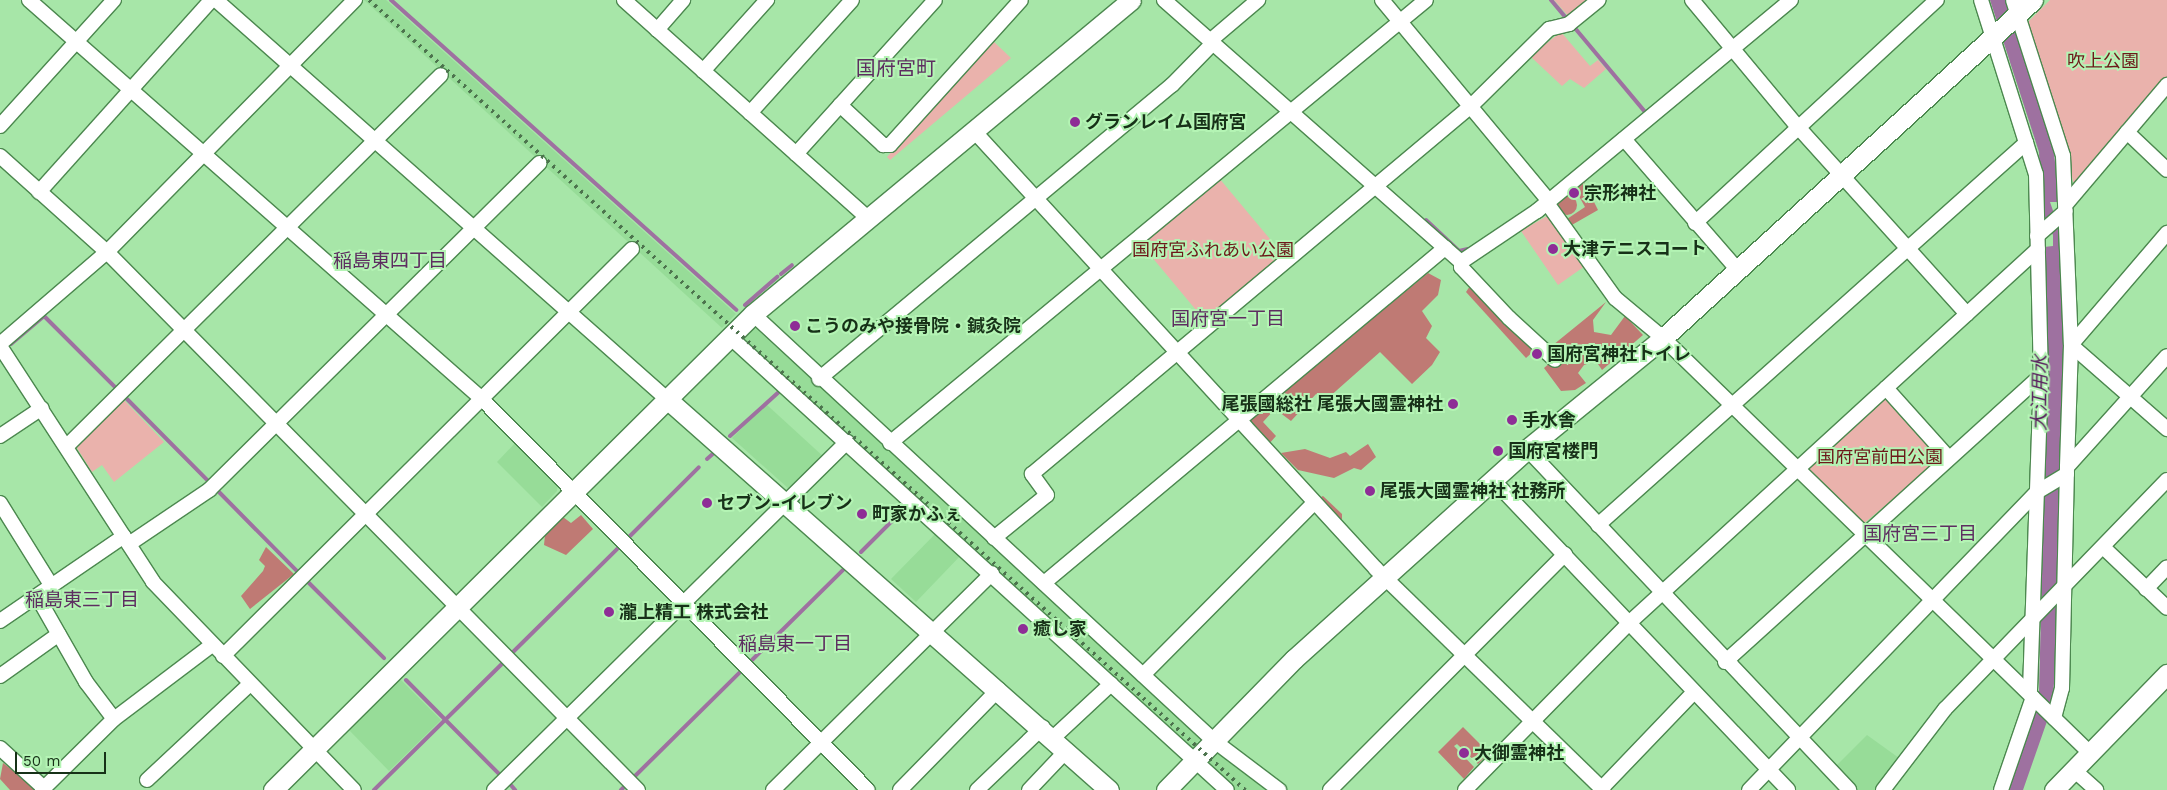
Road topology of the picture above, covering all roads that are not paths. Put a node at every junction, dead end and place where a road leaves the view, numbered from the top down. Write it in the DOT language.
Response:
graph roads {
  1 [pos="29,0"];
  2 [pos="114,0"];
  3 [pos="211,0"];
  4 [pos="216,0"];
  5 [pos="355,0"];
  6 [pos="624,0"];
  7 [pos="683,0"];
  8 [pos="767,0"];
  9 [pos="852,0"];
  10 [pos="934,0"];
  11 [pos="1021,0"];
  12 [pos="1132,0"];
  13 [pos="1164,0"];
  14 [pos="1258,0"];
  15 [pos="1382,0"];
  16 [pos="1426,0"];
  17 [pos="1599,0"];
  18 [pos="1692,0"];
  19 [pos="1791,0"];
  20 [pos="1937,0"];
  21 [pos="1981,0"];
  22 [pos="2033,0"];
  23 [pos="2015,10"];
  24 [pos="1400,22"];
  25 [pos="657,30"];
  26 [pos="1994,33"];
  27 [pos="1212,41"];
  28 [pos="76,42"];
  29 [pos="1732,49"];
  30 [pos="290,66"];
  31 [pos="704,71"];
  32 [pos="441,75"];
  33 [pos="2167,85"];
  34 [pos="130,91"];
  35 [pos="840,105"];
  36 [pos="1471,106"];
  37 [pos="1294,111"];
  38 [pos="750,113"];
  39 [pos="0,126"];
  40 [pos="1798,127"];
  41 [pos="974,131"];
  42 [pos="2127,132"];
  43 [pos="1624,138"];
  44 [pos="375,141"];
  45 [pos="2026,143"];
  46 [pos="796,154"];
  47 [pos="0,156"];
  48 [pos="202,156"];
  49 [pos="540,163"];
  50 [pos="2167,170"];
  51 [pos="1841,175"];
  52 [pos="1377,186"];
  53 [pos="39,192"];
  54 [pos="1036,199"];
  55 [pos="1548,202"];
  56 [pos="2064,210"];
  57 [pos="868,218"];
  58 [pos="1695,223"];
  59 [pos="474,228"];
  60 [pos="286,229"];
  61 [pos="2167,233"];
  62 [pos="2039,240"];
  63 [pos="1446,248"];
  64 [pos="632,249"];
  65 [pos="1908,249"];
  66 [pos="106,252"];
  67 [pos="1461,262"];
  68 [pos="1100,270"];
  69 [pos="1738,270"];
  70 [pos="569,312"];
  71 [pos="753,314"];
  72 [pos="1967,314"];
  73 [pos="386,315"];
  74 [pos="184,331"];
  75 [pos="730,337"];
  76 [pos="1663,338"];
  77 [pos="2071,344"];
  78 [pos="0,345"];
  79 [pos="1176,354"];
  80 [pos="2167,356"];
  81 [pos="1555,360"];
  82 [pos="2041,375"];
  83 [pos="819,379"];
  84 [pos="1886,388"];
  85 [pos="2130,397"];
  86 [pos="482,399"];
  87 [pos="667,399"];
  88 [pos="1733,406"];
  89 [pos="42,408"];
  90 [pos="1237,422"];
  91 [pos="276,424"];
  92 [pos="2167,429"];
  93 [pos="0,436"];
  94 [pos="847,442"];
  95 [pos="890,443"];
  96 [pos="68,445"];
  97 [pos="1527,449"];
  98 [pos="1948,457"];
  99 [pos="1797,468"];
  100 [pos="2065,473"];
  101 [pos="1493,480"];
  102 [pos="2167,480"];
  103 [pos="2038,491"];
  104 [pos="573,492"];
  105 [pos="0,503"];
  106 [pos="786,503"];
  107 [pos="1314,503"];
  108 [pos="366,514"];
  109 [pos="1598,525"];
  110 [pos="1866,534"];
  111 [pos="994,538"];
  112 [pos="126,540"];
  113 [pos="2103,547"];
  114 [pos="1565,554"];
  115 [pos="2167,567"];
  116 [pos="992,573"];
  117 [pos="1388,576"];
  118 [pos="1044,583"];
  119 [pos="51,585"];
  120 [pos="2146,588"];
  121 [pos="2061,590"];
  122 [pos="1661,593"];
  123 [pos="37,596"];
  124 [pos="1933,600"];
  125 [pos="683,604"];
  126 [pos="457,607"];
  127 [pos="2167,608"];
  128 [pos="2035,616"];
  129 [pos="0,622"];
  130 [pos="1629,623"];
  131 [pos="933,631"];
  132 [pos="59,634"];
  133 [pos="212,645"];
  134 [pos="1464,652"];
  135 [pos="223,656"];
  136 [pos="1994,659"];
  137 [pos="1725,662"];
  138 [pos="2167,674"];
  139 [pos="1143,675"];
  140 [pos="0,676"];
  141 [pos="250,684"];
  142 [pos="1111,684"];
  143 [pos="999,689"];
  144 [pos="1694,692"];
  145 [pos="2033,697"];
  146 [pos="2053,717"];
  147 [pos="567,718"];
  148 [pos="114,719"];
  149 [pos="1533,720"];
  150 [pos="1055,738"];
  151 [pos="1214,740"];
  152 [pos="1798,740"];
  153 [pos="821,743"];
  154 [pos="0,748"];
  155 [pos="314,749"];
  156 [pos="2090,753"];
  157 [pos="1195,760"];
  158 [pos="1768,770"];
  159 [pos="2074,770"];
  160 [pos="147,780"];
  161 [pos="45,789"];
  162 [pos="1602,789"];
  163 [pos="273,790"];
  164 [pos="354,790"];
  165 [pos="494,790"];
  166 [pos="638,790"];
  167 [pos="773,790"];
  168 [pos="868,790"];
  169 [pos="900,790"];
  170 [pos="976,790"];
  171 [pos="1029,790"];
  172 [pos="1109,790"];
  173 [pos="1166,790"];
  174 [pos="1228,790"];
  175 [pos="1279,790"];
  176 [pos="1330,790"];
  177 [pos="1465,790"];
  178 [pos="1749,790"];
  179 [pos="1788,790"];
  180 [pos="1849,790"];
  181 [pos="1883,790"];
  182 [pos="2001,790"];
  183 [pos="2054,790"];
  184 [pos="2096,790"];
  1 -- 28 [label="street"];
  2 -- 28 [label="street"];
  3 -- 34 [label="street"];
  4 -- 30 [label="street"];
  5 -- 30 [label="street"];
  6 -- 25 [label="street"];
  7 -- 25 [label="street"];
  8 -- 31 [label="street"];
  9 -- 38 [label="street"];
  10 -- 35 [label="street"];
  11 -- 35 [label="street"];
  12 -- 41 [label="street"];
  13 -- 27 [label="street"];
  14 -- 27 [label="street"];
  15 -- 24 [label="street"];
  16 -- 24 [label="street"];
  17 -- 36 [label="street"];
  18 -- 29 [label="street"];
  19 -- 29 [label="street"];
  20 -- 40 [label="street"];
  21 -- 26 [label="street"];
  22 -- 23 [label="street"];
  23 -- 26 [label="street"];
  23 -- 56 [label="street"];
  24 -- 36 [label="street"];
  24 -- 37 [label="street"];
  25 -- 31 [label="street"];
  26 -- 45 [label="street"];
  26 -- 51 [label="street"];
  27 -- 37 [label="street"];
  27 -- 54 [label="street"];
  28 -- 34 [label="street"];
  28 -- 39 [label="street"];
  29 -- 40 [label="street"];
  29 -- 43 [label="street"];
  30 -- 44 [label="street"];
  30 -- 48 [label="street"];
  31 -- 38 [label="street"];
  32 -- 44 [label="street"];
  33 -- 42 [label="street"];
  34 -- 48 [label="street"];
  34 -- 53 [label="street"];
  35 -- 46 [label="street"];
  36 -- 52 [label="street"];
  36 -- 55 [label="street"];
  37 -- 52 [label="street"];
  37 -- 68 [label="street"];
  38 -- 46 [label="street"];
  40 -- 51 [label="street"];
  40 -- 58 [label="street"];
  41 -- 54 [label="street"];
  41 -- 57 [label="street"];
  42 -- 50 [label="street"];
  42 -- 56 [label="street"];
  43 -- 55 [label="street"];
  43 -- 58 [label="street"];
  44 -- 59 [label="street"];
  44 -- 60 [label="street"];
  45 -- 62 [label="street"];
  45 -- 65 [label="street"];
  46 -- 57 [label="street"];
  47 -- 53 [label="street"];
  48 -- 60 [label="street"];
  48 -- 66 [label="street"];
  49 -- 59 [label="street"];
  51 -- 65 [label="street"];
  51 -- 69 [label="street"];
  52 -- 63 [label="street"];
  52 -- 79 [label="street"];
  53 -- 66 [label="street"];
  54 -- 68 [label="street"];
  54 -- 83 [label="street"];
  55 -- 67 [label="street"];
  55 -- 76 [label="street"];
  56 -- 62 [label="street"];
  56 -- 77 [label="street"];
  57 -- 71 [label="street"];
  58 -- 69 [label="street"];
  59 -- 70 [label="street"];
  59 -- 73 [label="street"];
  60 -- 73 [label="street"];
  60 -- 74 [label="street"];
  61 -- 77 [label="street"];
  62 -- 72 [label="street"];
  62 -- 82 [label="street"];
  63 -- 67 [label="street"];
  63 -- 90 [label="street"];
  64 -- 70 [label="street"];
  65 -- 72 [label="street"];
  65 -- 88 [label="street"];
  66 -- 74 [label="street"];
  66 -- 78 [label="street"];
  67 -- 81 [label="street"];
  68 -- 79 [label="street"];
  68 -- 95 [label="street"];
  69 -- 76 [label="street"];
  70 -- 86 [label="street"];
  70 -- 87 [label="street"];
  71 -- 75 [label="street"];
  71 -- 83 [label="street"];
  72 -- 84 [label="street"];
  73 -- 86 [label="street"];
  73 -- 91 [label="street"];
  74 -- 91 [label="street"];
  74 -- 96 [label="street"];
  75 -- 87 [label="street"];
  75 -- 94 [label="street"];
  76 -- 88 [label="street"];
  76 -- 97 [label="street"];
  77 -- 85 [label="street"];
  77 -- 100 [label="street"];
  78 -- 89 [label="street"];
  79 -- 90 [label="street"];
  79 -- 111 [label="street"];
  80 -- 85 [label="street"];
  82 -- 98 [label="street"];
  82 -- 103 [label="street"];
  83 -- 95 [label="street"];
  84 -- 98 [label="street"];
  84 -- 99 [label="street"];
  85 -- 92 [label="street"];
  85 -- 100 [label="street"];
  86 -- 104 [label="street"];
  86 -- 108 [label="street"];
  87 -- 104 [label="street"];
  87 -- 106 [label="street"];
  88 -- 99 [label="street"];
  88 -- 109 [label="street"];
  89 -- 93 [label="street"];
  89 -- 96 [label="street"];
  90 -- 107 [label="street"];
  90 -- 118 [label="street"];
  91 -- 108 [label="street"];
  91 -- 112 [label="street"];
  94 -- 106 [label="street"];
  94 -- 116 [label="street"];
  95 -- 111 [label="street"];
  96 -- 112 [label="street"];
  97 -- 101 [label="street"];
  97 -- 109 [label="street"];
  98 -- 110 [label="street"];
  99 -- 110 [label="street"];
  99 -- 122 [label="street"];
  100 -- 103 [label="street"];
  100 -- 121 [label="street"];
  101 -- 114 [label="street"];
  101 -- 117 [label="street"];
  102 -- 113 [label="street"];
  103 -- 124 [label="street"];
  103 -- 128 [label="street"];
  104 -- 125 [label="street"];
  104 -- 126 [label="street"];
  105 -- 119 [label="street"];
  106 -- 125 [label="street"];
  106 -- 131 [label="street"];
  107 -- 117 [label="street"];
  107 -- 139 [label="street"];
  108 -- 126 [label="street"];
  108 -- 135 [label="street"];
  109 -- 122 [label="street"];
  110 -- 124 [label="street"];
  110 -- 137 [label="street"];
  111 -- 118 [label="street"];
  112 -- 119 [label="street"];
  112 -- 133 [label="street"];
  113 -- 120 [label="street"];
  113 -- 121 [label="street"];
  114 -- 130 [label="street"];
  114 -- 134 [label="street"];
  115 -- 120 [label="street"];
  116 -- 131 [label="street"];
  116 -- 142 [label="street"];
  117 -- 134 [label="street"];
  117 -- 151 [label="street"];
  118 -- 139 [label="street"];
  119 -- 123 [label="street"];
  120 -- 127 [label="street"];
  121 -- 128 [label="street"];
  121 -- 146 [label="street"];
  122 -- 130 [label="street"];
  122 -- 137 [label="street"];
  123 -- 129 [label="street"];
  123 -- 132 [label="street"];
  124 -- 136 [label="street"];
  124 -- 152 [label="street"];
  125 -- 147 [label="street"];
  125 -- 153 [label="street"];
  126 -- 147 [label="street"];
  126 -- 155 [label="street"];
  128 -- 136 [label="street"];
  128 -- 145 [label="street"];
  130 -- 144 [label="street"];
  130 -- 149 [label="street"];
  131 -- 143 [label="street"];
  131 -- 153 [label="street"];
  132 -- 140 [label="street"];
  132 -- 148 [label="street"];
  133 -- 135 [label="street"];
  133 -- 148 [label="street"];
  134 -- 149 [label="street"];
  134 -- 176 [label="street"];
  135 -- 141 [label="street"];
  136 -- 145 [label="street"];
  136 -- 181 [label="street"];
  137 -- 152 [label="street"];
  138 -- 156 [label="street"];
  139 -- 151 [label="street"];
  141 -- 155 [label="street"];
  141 -- 160 [label="street"];
  142 -- 150 [label="street"];
  142 -- 157 [label="street"];
  143 -- 150 [label="street"];
  143 -- 169 [label="street"];
  144 -- 158 [label="street"];
  144 -- 162 [label="street"];
  145 -- 146 [label="street"];
  145 -- 182 [label="street"];
  146 -- 156 [label="street"];
  147 -- 165 [label="street"];
  147 -- 166 [label="street"];
  148 -- 161 [label="street"];
  149 -- 162 [label="street"];
  149 -- 177 [label="street"];
  150 -- 170 [label="street"];
  150 -- 171 [label="street"];
  150 -- 172 [label="street"];
  151 -- 157 [label="street"];
  151 -- 175 [label="street"];
  152 -- 158 [label="street"];
  152 -- 180 [label="street"];
  153 -- 167 [label="street"];
  153 -- 168 [label="street"];
  154 -- 161 [label="street"];
  155 -- 163 [label="street"];
  155 -- 164 [label="street"];
  156 -- 159 [label="street"];
  157 -- 173 [label="street"];
  157 -- 174 [label="street"];
  158 -- 178 [label="street"];
  158 -- 179 [label="street"];
  159 -- 183 [label="street"];
  159 -- 184 [label="street"];
}
